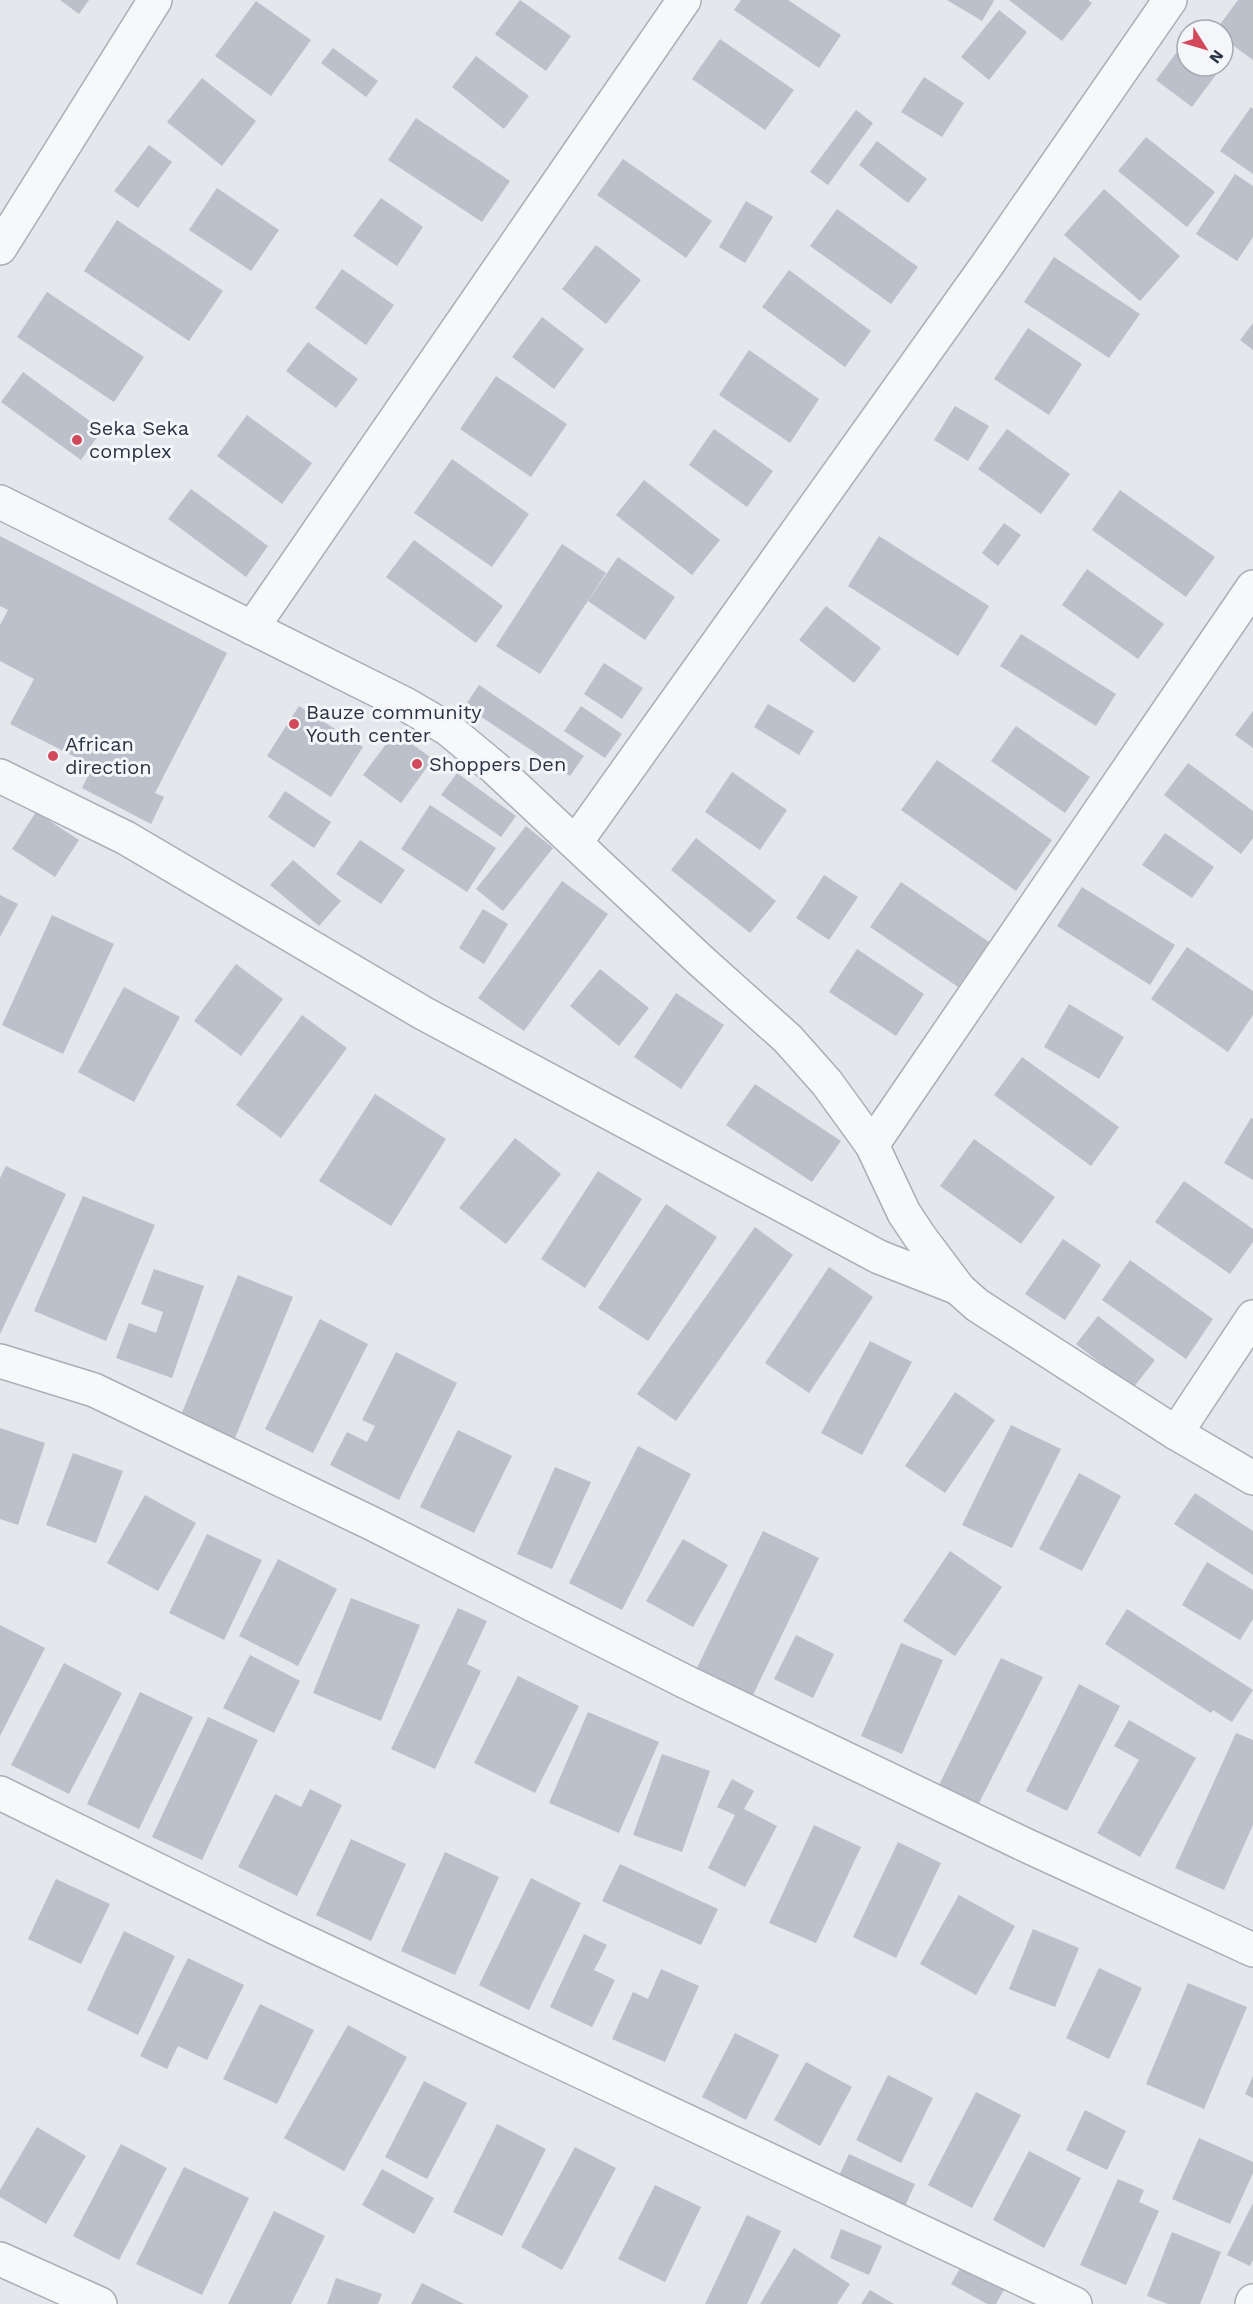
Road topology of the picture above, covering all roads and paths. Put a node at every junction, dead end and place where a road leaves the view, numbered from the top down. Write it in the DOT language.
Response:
graph roads {
  1 [pos="155,0"];
  2 [pos="684,0"];
  3 [pos="1170,0"];
  4 [pos="0,248"];
  5 [pos="0,502"];
  6 [pos="1253,587"];
  7 [pos="252,628"];
  8 [pos="0,776"];
  9 [pos="576,842"];
  10 [pos="872,1145"];
  11 [pos="959,1289"];
  12 [pos="1253,1317"];
  13 [pos="0,1361"];
  14 [pos="1176,1433"];
  15 [pos="1253,1478"];
  16 [pos="0,1792"];
  17 [pos="1253,1950"];
  18 [pos="0,2259"];
  19 [pos="100,2304"];
  20 [pos="1075,2304"];
  1 -- 4 [label="street"];
  2 -- 7 [label="street"];
  3 -- 9 [label="street"];
  5 -- 7 [label="street"];
  6 -- 10 [label="street"];
  7 -- 9 [label="street"];
  8 -- 11 [label="street"];
  9 -- 10 [label="street"];
  10 -- 11 [label="street"];
  11 -- 14 [label="street"];
  12 -- 14 [label="street"];
  13 -- 17 [label="street"];
  14 -- 15 [label="street"];
  16 -- 20 [label="street"];
  18 -- 19 [label="street"];
}
